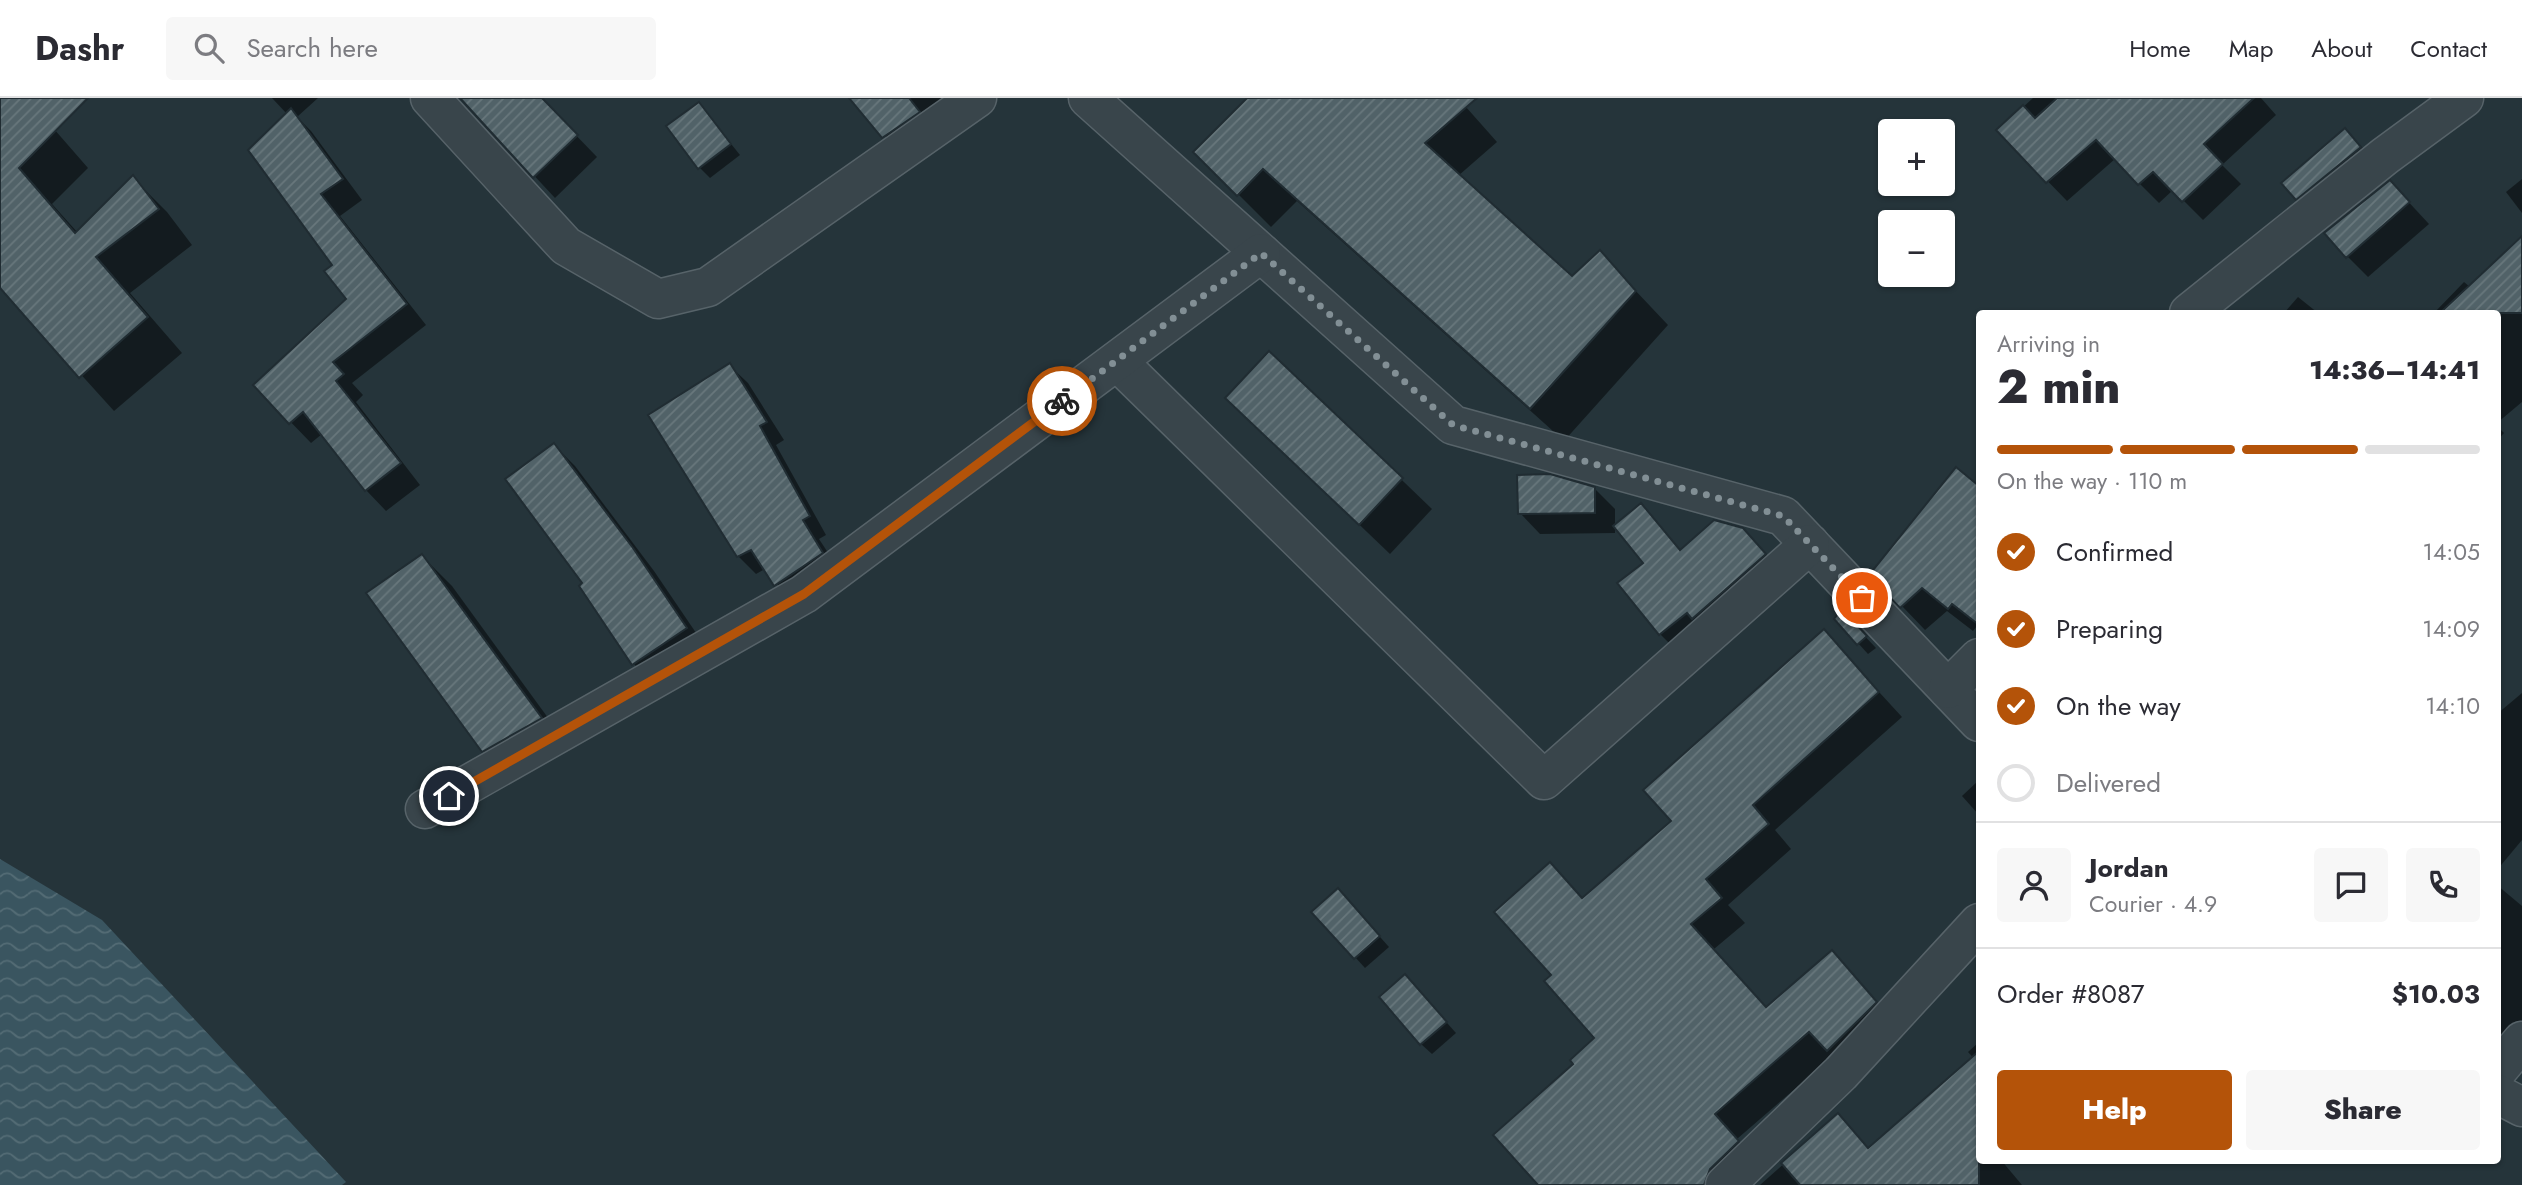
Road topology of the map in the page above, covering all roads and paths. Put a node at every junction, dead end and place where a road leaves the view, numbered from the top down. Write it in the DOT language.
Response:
graph roads {
  1 [pos="430,98"];
  2 [pos="977,98"];
  3 [pos="2464,98"];
  4 [pos="1090,99"];
  5 [pos="1261,253"];
  6 [pos="2193,310"];
  7 [pos="1116,361"];
  8 [pos="1810,544"];
  9 [pos="1976,661"];
  10 [pos="1948,689"];
  11 [pos="1976,719"];
  12 [pos="425,809"];
  13 [pos="1976,926"];
  14 [pos="2522,1041"];
  15 [pos="2501,1066"];
  16 [pos="2501,1096"];
  17 [pos="2522,1107"];
  18 [pos="1725,1185"];
  1 -- 2 [label="street"];
  3 -- 6 [label="street"];
  4 -- 5 [label="street"];
  5 -- 7 [label="street"];
  5 -- 8 [label="street"];
  7 -- 8 [label="street"];
  7 -- 12 [label="street"];
  8 -- 10 [label="street"];
  9 -- 10 [label="street"];
  10 -- 11 [label="street"];
  13 -- 18 [label="street"];
  14 -- 15 [label="street"];
  16 -- 17 [label="street"];
}
